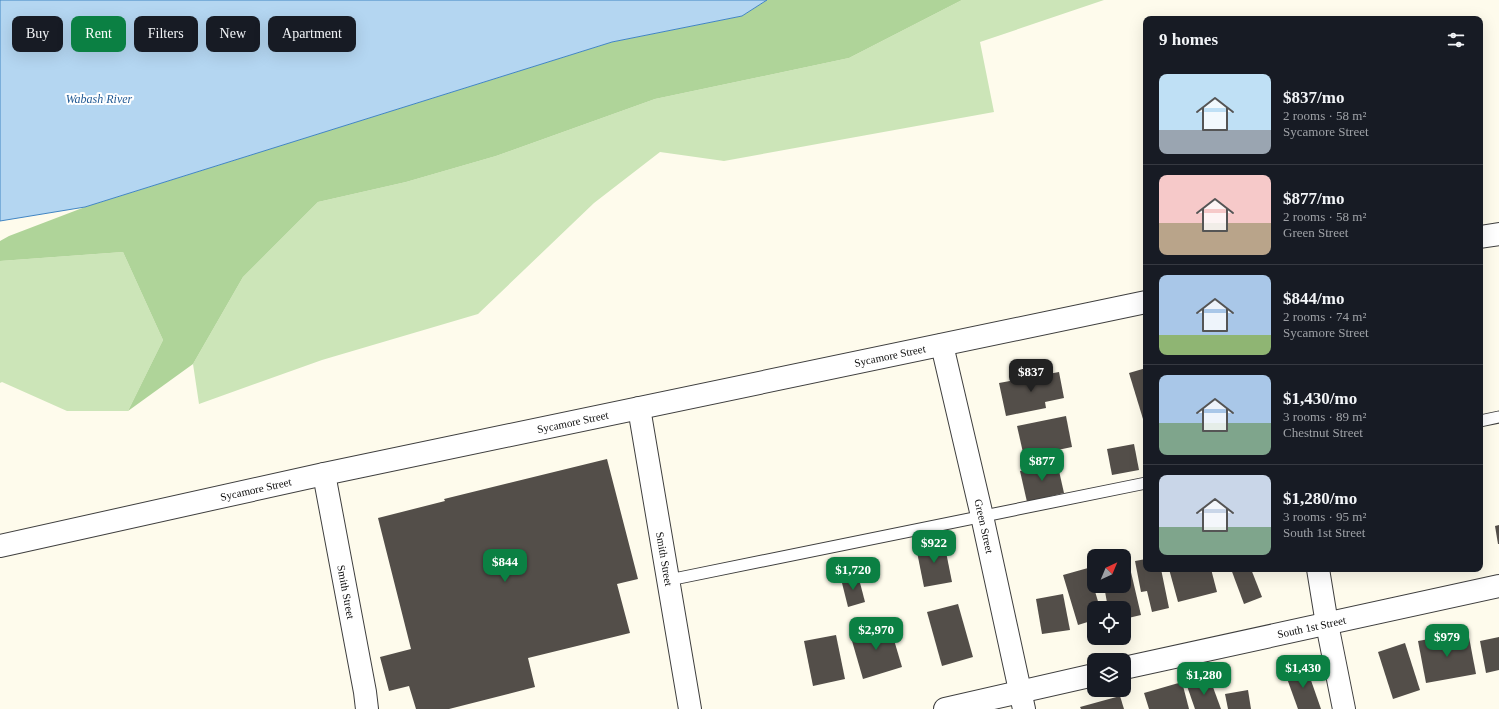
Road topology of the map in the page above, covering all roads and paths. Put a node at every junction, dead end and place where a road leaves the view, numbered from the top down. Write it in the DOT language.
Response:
graph roads {
  1 [pos="1499,234"];
  2 [pos="1483,237"];
  3 [pos="1143,303"];
  4 [pos="942,345"];
  5 [pos="639,408"];
  6 [pos="1499,417"];
  7 [pos="1483,420"];
  8 [pos="324,474"];
  9 [pos="1143,484"];
  10 [pos="982,516"];
  11 [pos="0,546"];
  12 [pos="1318,572"];
  13 [pos="669,580"];
  14 [pos="1499,586"];
  15 [pos="1327,624"];
  16 [pos="1131,666"];
  17 [pos="1087,677"];
  18 [pos="1022,700"];
  19 [pos="367,709"];
  20 [pos="690,709"];
  21 [pos="945,709"];
  22 [pos="1344,709"];
  1 -- 2 [label="street"];
  3 -- 4 [label="street, Sycamore Street"];
  4 -- 5 [label="street, Sycamore Street"];
  4 -- 10 [label="street, Green Street"];
  5 -- 8 [label="street, Sycamore Street"];
  5 -- 13 [label="street, Smith Street"];
  6 -- 7 [label="lane"];
  8 -- 11 [label="street, Sycamore Street"];
  8 -- 19 [label="street, Smith Street"];
  9 -- 10 [label="lane"];
  10 -- 13 [label="lane"];
  10 -- 18 [label="street, Green Street"];
  12 -- 15 [label="street"];
  13 -- 20 [label="street, Smith Street"];
  14 -- 15 [label="street, South 1st Street"];
  15 -- 16 [label="street, South 1st Street"];
  15 -- 22 [label="street"];
  17 -- 18 [label="street"];
  18 -- 21 [label="street"];
}
